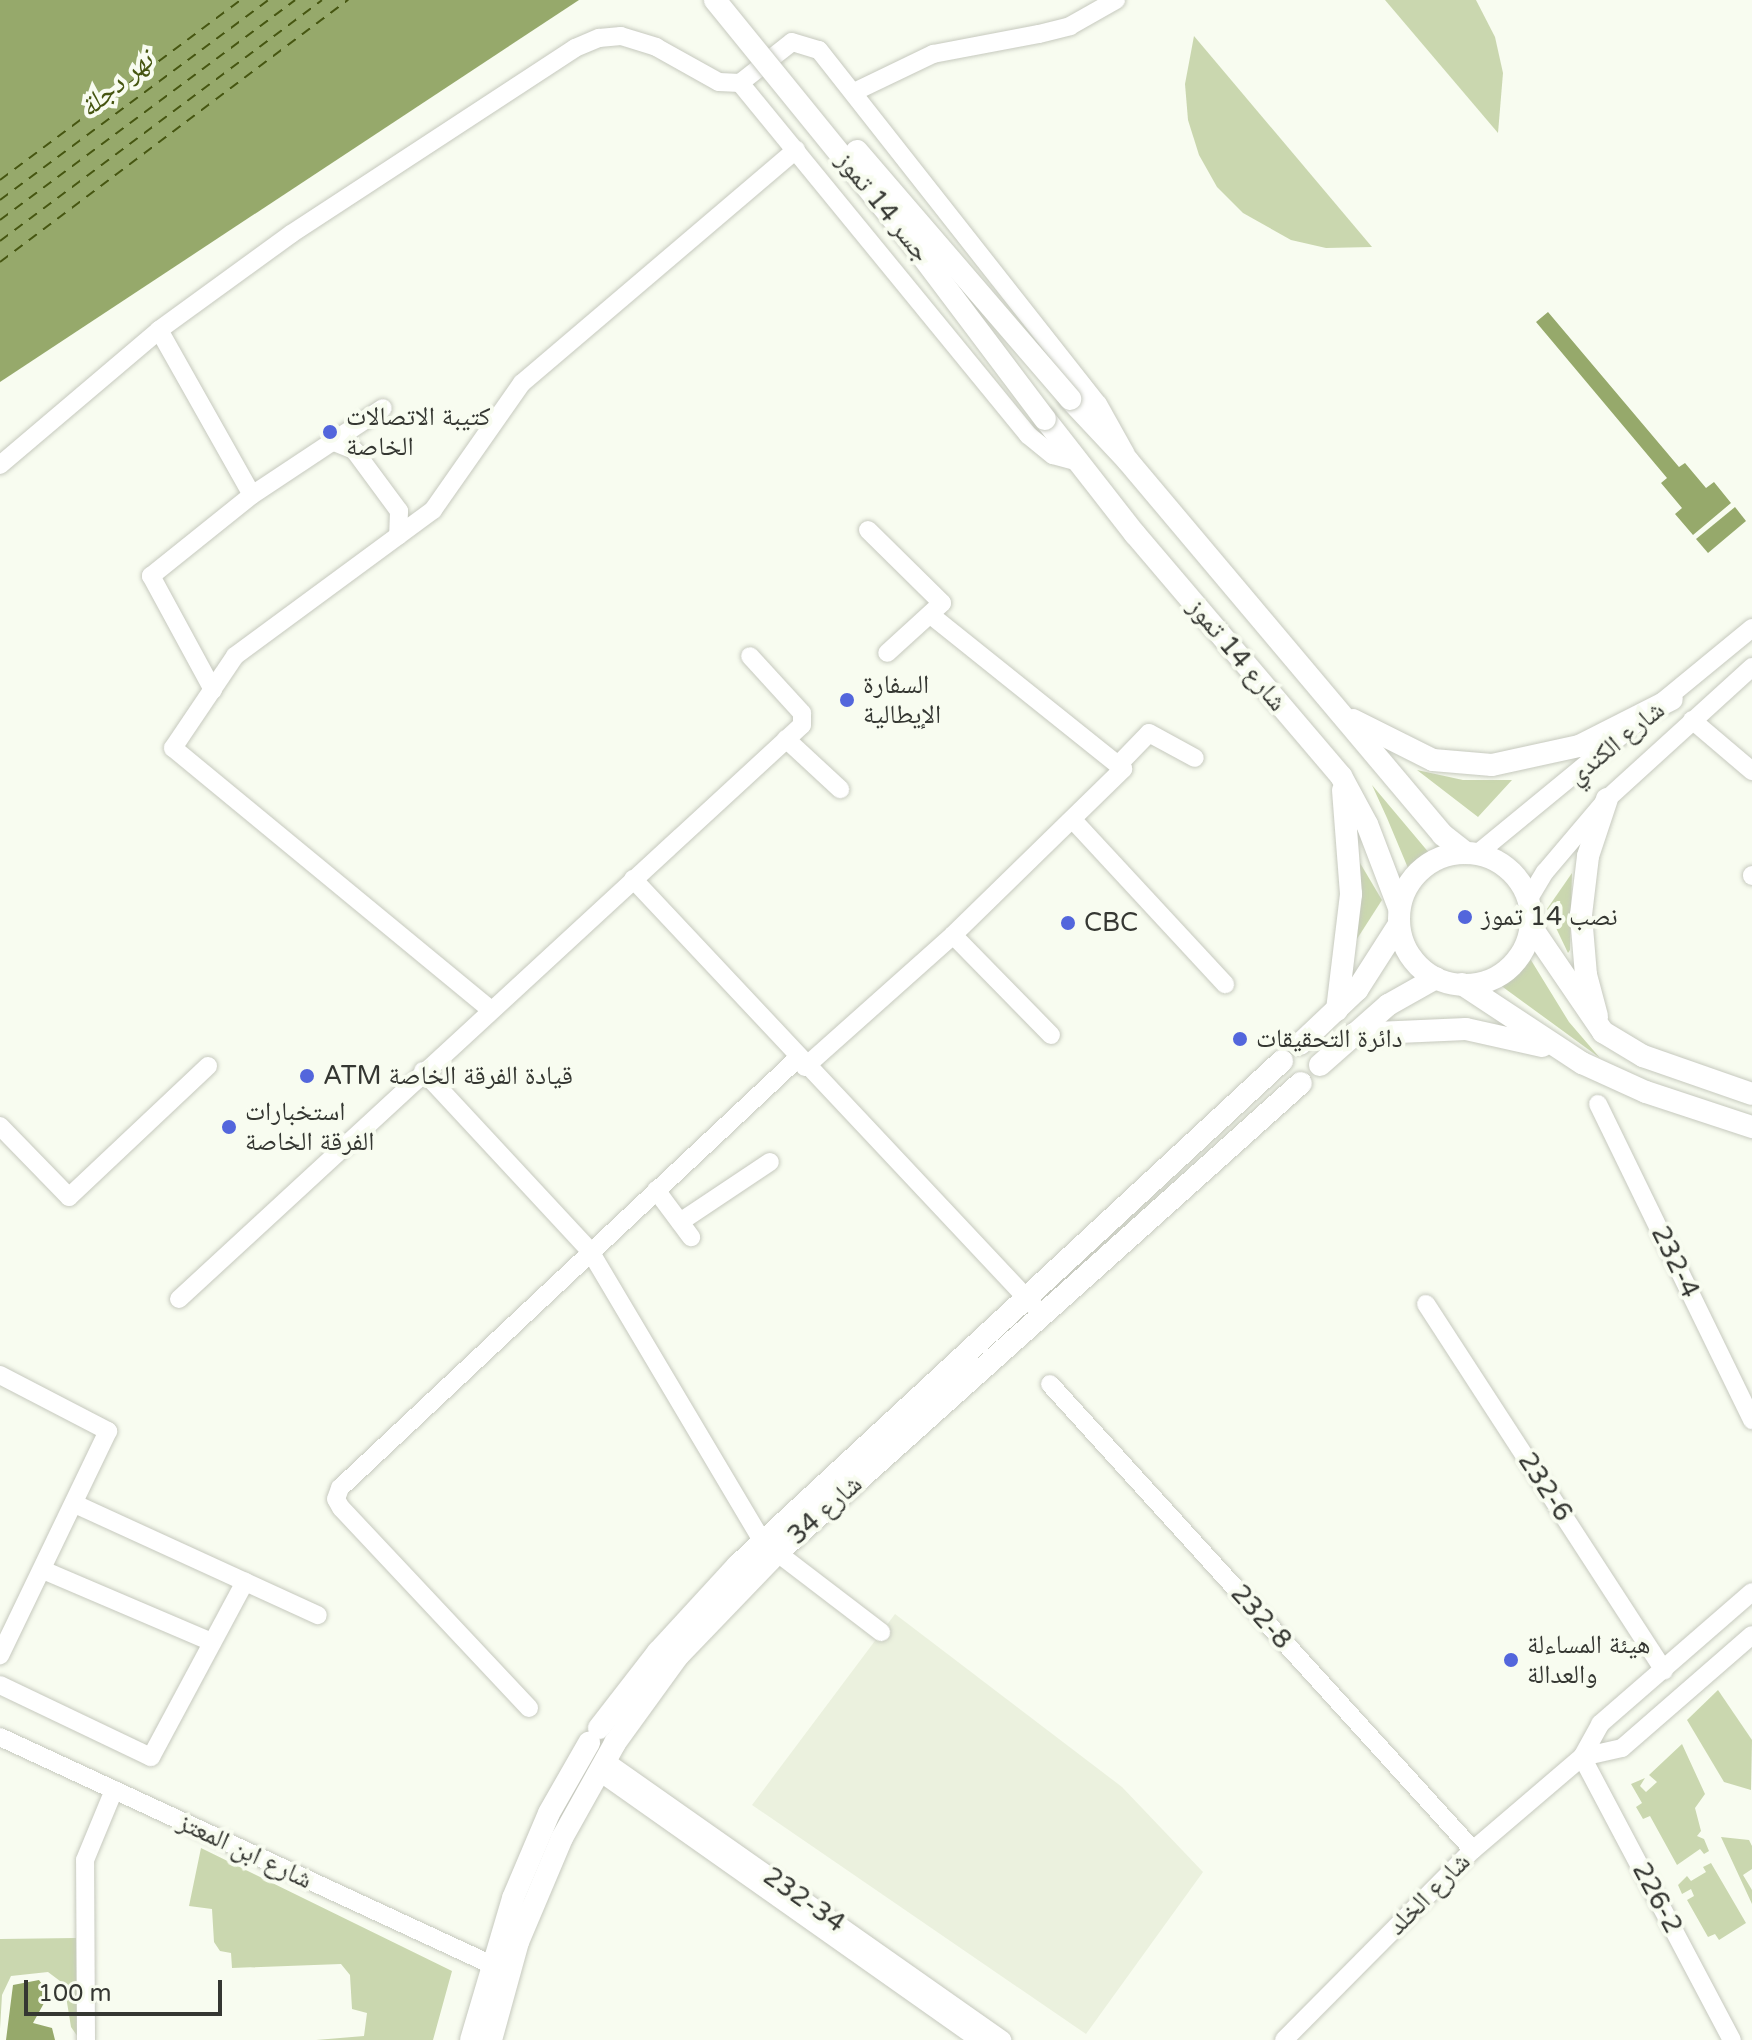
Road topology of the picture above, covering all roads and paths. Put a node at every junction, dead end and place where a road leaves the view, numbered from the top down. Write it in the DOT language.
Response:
graph roads {
  1 [pos="715,0"];
  2 [pos="732,0"];
  3 [pos="1116,0"];
  4 [pos="740,83"];
  5 [pos="854,92"];
  6 [pos="796,150"];
  7 [pos="159,330"];
  8 [pos="1070,399"];
  9 [pos="383,408"];
  10 [pos="1045,419"];
  11 [pos="334,442"];
  12 [pos="1076,461"];
  13 [pos="1128,461"];
  14 [pos="0,465"];
  15 [pos="252,495"];
  16 [pos="868,530"];
  17 [pos="398,536"];
  18 [pos="931,615"];
  19 [pos="1752,628"];
  20 [pos="887,653"];
  21 [pos="750,656"];
  22 [pos="1752,667"];
  23 [pos="213,690"];
  24 [pos="1672,699"];
  25 [pos="1340,714"];
  26 [pos="1692,720"];
  27 [pos="786,739"];
  28 [pos="1195,758"];
  29 [pos="1121,762"];
  30 [pos="1752,771"];
  31 [pos="1341,776"];
  32 [pos="840,789"];
  33 [pos="1607,799"];
  34 [pos="1073,820"];
  35 [pos="1471,853"];
  36 [pos="633,879"];
  37 [pos="1528,900"];
  38 [pos="1399,917"];
  39 [pos="1530,925"];
  40 [pos="953,935"];
  41 [pos="1436,978"];
  42 [pos="1225,984"];
  43 [pos="1462,984"];
  44 [pos="491,1010"];
  45 [pos="1337,1010"];
  46 [pos="1603,1032"];
  47 [pos="1354,1034"];
  48 [pos="1051,1035"];
  49 [pos="1300,1044"];
  50 [pos="1567,1055"];
  51 [pos="1282,1061"];
  52 [pos="801,1063"];
  53 [pos="1320,1065"];
  54 [pos="208,1066"];
  55 [pos="423,1071"];
  56 [pos="1301,1083"];
  57 [pos="1752,1094"];
  58 [pos="1598,1104"];
  59 [pos="0,1126"];
  60 [pos="1752,1127"];
  61 [pos="770,1162"];
  62 [pos="656,1190"];
  63 [pos="590,1251"];
  64 [pos="1026,1297"];
  65 [pos="179,1299"];
  66 [pos="1426,1304"];
  67 [pos="1043,1314"];
  68 [pos="0,1375"];
  69 [pos="1050,1384"];
  70 [pos="1747,1393"];
  71 [pos="1752,1420"];
  72 [pos="75,1504"];
  73 [pos="769,1548"];
  74 [pos="43,1570"];
  75 [pos="245,1582"];
  76 [pos="1752,1592"];
  77 [pos="318,1615"];
  78 [pos="881,1632"];
  79 [pos="1752,1635"];
  80 [pos="212,1642"];
  81 [pos="0,1655"];
  82 [pos="1664,1671"];
  83 [pos="0,1685"];
  84 [pos="529,1708"];
  85 [pos="0,1737"];
  86 [pos="1582,1757"];
  87 [pos="601,1766"];
  88 [pos="114,1790"];
  89 [pos="1473,1850"];
  90 [pos="490,1964"];
  91 [pos="86,2040"];
  92 [pos="471,2040"];
  93 [pos="491,2040"];
  94 [pos="980,2040"];
  95 [pos="1003,2040"];
  96 [pos="1284,2040"];
  97 [pos="1732,2040"];
  1 -- 10 [label="main road, جسر 14 تموز, bridge"];
  2 -- 8 [label="main road, جسر 14 تموز, bridge"];
  3 -- 5 [label="street"];
  4 -- 5 [label="street"];
  4 -- 6 [label="street"];
  4 -- 7 [label="street"];
  5 -- 13 [label="street"];
  6 -- 12 [label="street"];
  6 -- 17 [label="street"];
  7 -- 14 [label="street"];
  7 -- 15 [label="street"];
  8 -- 13 [label="main road, شارع 14 تموز"];
  9 -- 11 [label="street"];
  10 -- 12 [label="main road, شارع 14 تموز"];
  11 -- 15 [label="street"];
  11 -- 17 [label="street"];
  12 -- 31 [label="main road, شارع 14 تموز"];
  13 -- 25 [label="main road, شارع 14 تموز"];
  15 -- 23 [label="street"];
  16 -- 18 [label="street"];
  17 -- 23 [label="street"];
  18 -- 20 [label="street"];
  18 -- 29 [label="street"];
  19 -- 24 [label="street, شارع الكندي"];
  21 -- 27 [label="street"];
  22 -- 26 [label="street, شارع الكندي"];
  23 -- 44 [label="street"];
  24 -- 25 [label="main road"];
  24 -- 35 [label="street, شارع الكندي"];
  25 -- 35 [label="main road, شارع 14 تموز"];
  26 -- 30 [label="street"];
  26 -- 33 [label="street, شارع الكندي"];
  27 -- 32 [label="street"];
  27 -- 36 [label="street"];
  28 -- 29 [label="street"];
  29 -- 34 [label="street"];
  31 -- 38 [label="main road, شارع 14 تموز"];
  31 -- 45 [label="main road"];
  33 -- 37 [label="street, شارع الكندي"];
  33 -- 46 [label="main road"];
  34 -- 40 [label="street"];
  34 -- 42 [label="street"];
  35 -- 37 [label="main road"];
  35 -- 38 [label="main road"];
  36 -- 44 [label="street"];
  36 -- 52 [label="street"];
  37 -- 39 [label="main road"];
  38 -- 41 [label="main road"];
  38 -- 45 [label="main road"];
  39 -- 43 [label="main road"];
  39 -- 46 [label="main road"];
  40 -- 48 [label="street"];
  40 -- 52 [label="street"];
  41 -- 43 [label="main road"];
  41 -- 47 [label="main road"];
  43 -- 50 [label="main road"];
  44 -- 55 [label="street"];
  45 -- 49 [label="main road"];
  46 -- 57 [label="main road"];
  47 -- 50 [label="main road"];
  47 -- 53 [label="main road"];
  50 -- 60 [label="main road"];
  51 -- 64 [label="main road, شارع 34"];
  52 -- 62 [label="street"];
  52 -- 64 [label="street"];
  54 -- 59 [label="street"];
  55 -- 63 [label="street"];
  55 -- 65 [label="street"];
  56 -- 67 [label="main road, شارع 34"];
  58 -- 70 [label="street, 232-4"];
  61 -- 62 [label="street"];
  62 -- 63 [label="street"];
  63 -- 73 [label="street"];
  63 -- 84 [label="street"];
  64 -- 67 [label="street"];
  64 -- 73 [label="main road, شارع 34"];
  66 -- 82 [label="street, 232-6"];
  67 -- 73 [label="main road, شارع 34"];
  68 -- 72 [label="street"];
  69 -- 89 [label="street, 232-8"];
  70 -- 71 [label="street, 232-4"];
  72 -- 74 [label="street"];
  72 -- 75 [label="street"];
  73 -- 78 [label="street"];
  73 -- 87 [label="main road, شارع 34"];
  73 -- 90 [label="main road, شارع 34"];
  74 -- 80 [label="street"];
  74 -- 81 [label="street"];
  75 -- 77 [label="street"];
  75 -- 80 [label="street"];
  76 -- 82 [label="street, شارع الخلد"];
  79 -- 86 [label="street, شارع الخلد"];
  80 -- 83 [label="street"];
  82 -- 86 [label="street, شارع الخلد"];
  85 -- 88 [label="street, شارع ابن المعتز"];
  86 -- 89 [label="street, شارع الخلد"];
  86 -- 97 [label="street, 226-2"];
  87 -- 93 [label="main road, شارع 34"];
  87 -- 94 [label="street, 232-34"];
  87 -- 95 [label="street, 232-34"];
  88 -- 90 [label="street, شارع ابن المعتز"];
  88 -- 91 [label="street"];
  89 -- 96 [label="street, شارع الخلد"];
  90 -- 92 [label="main road, شارع 34"];
}
